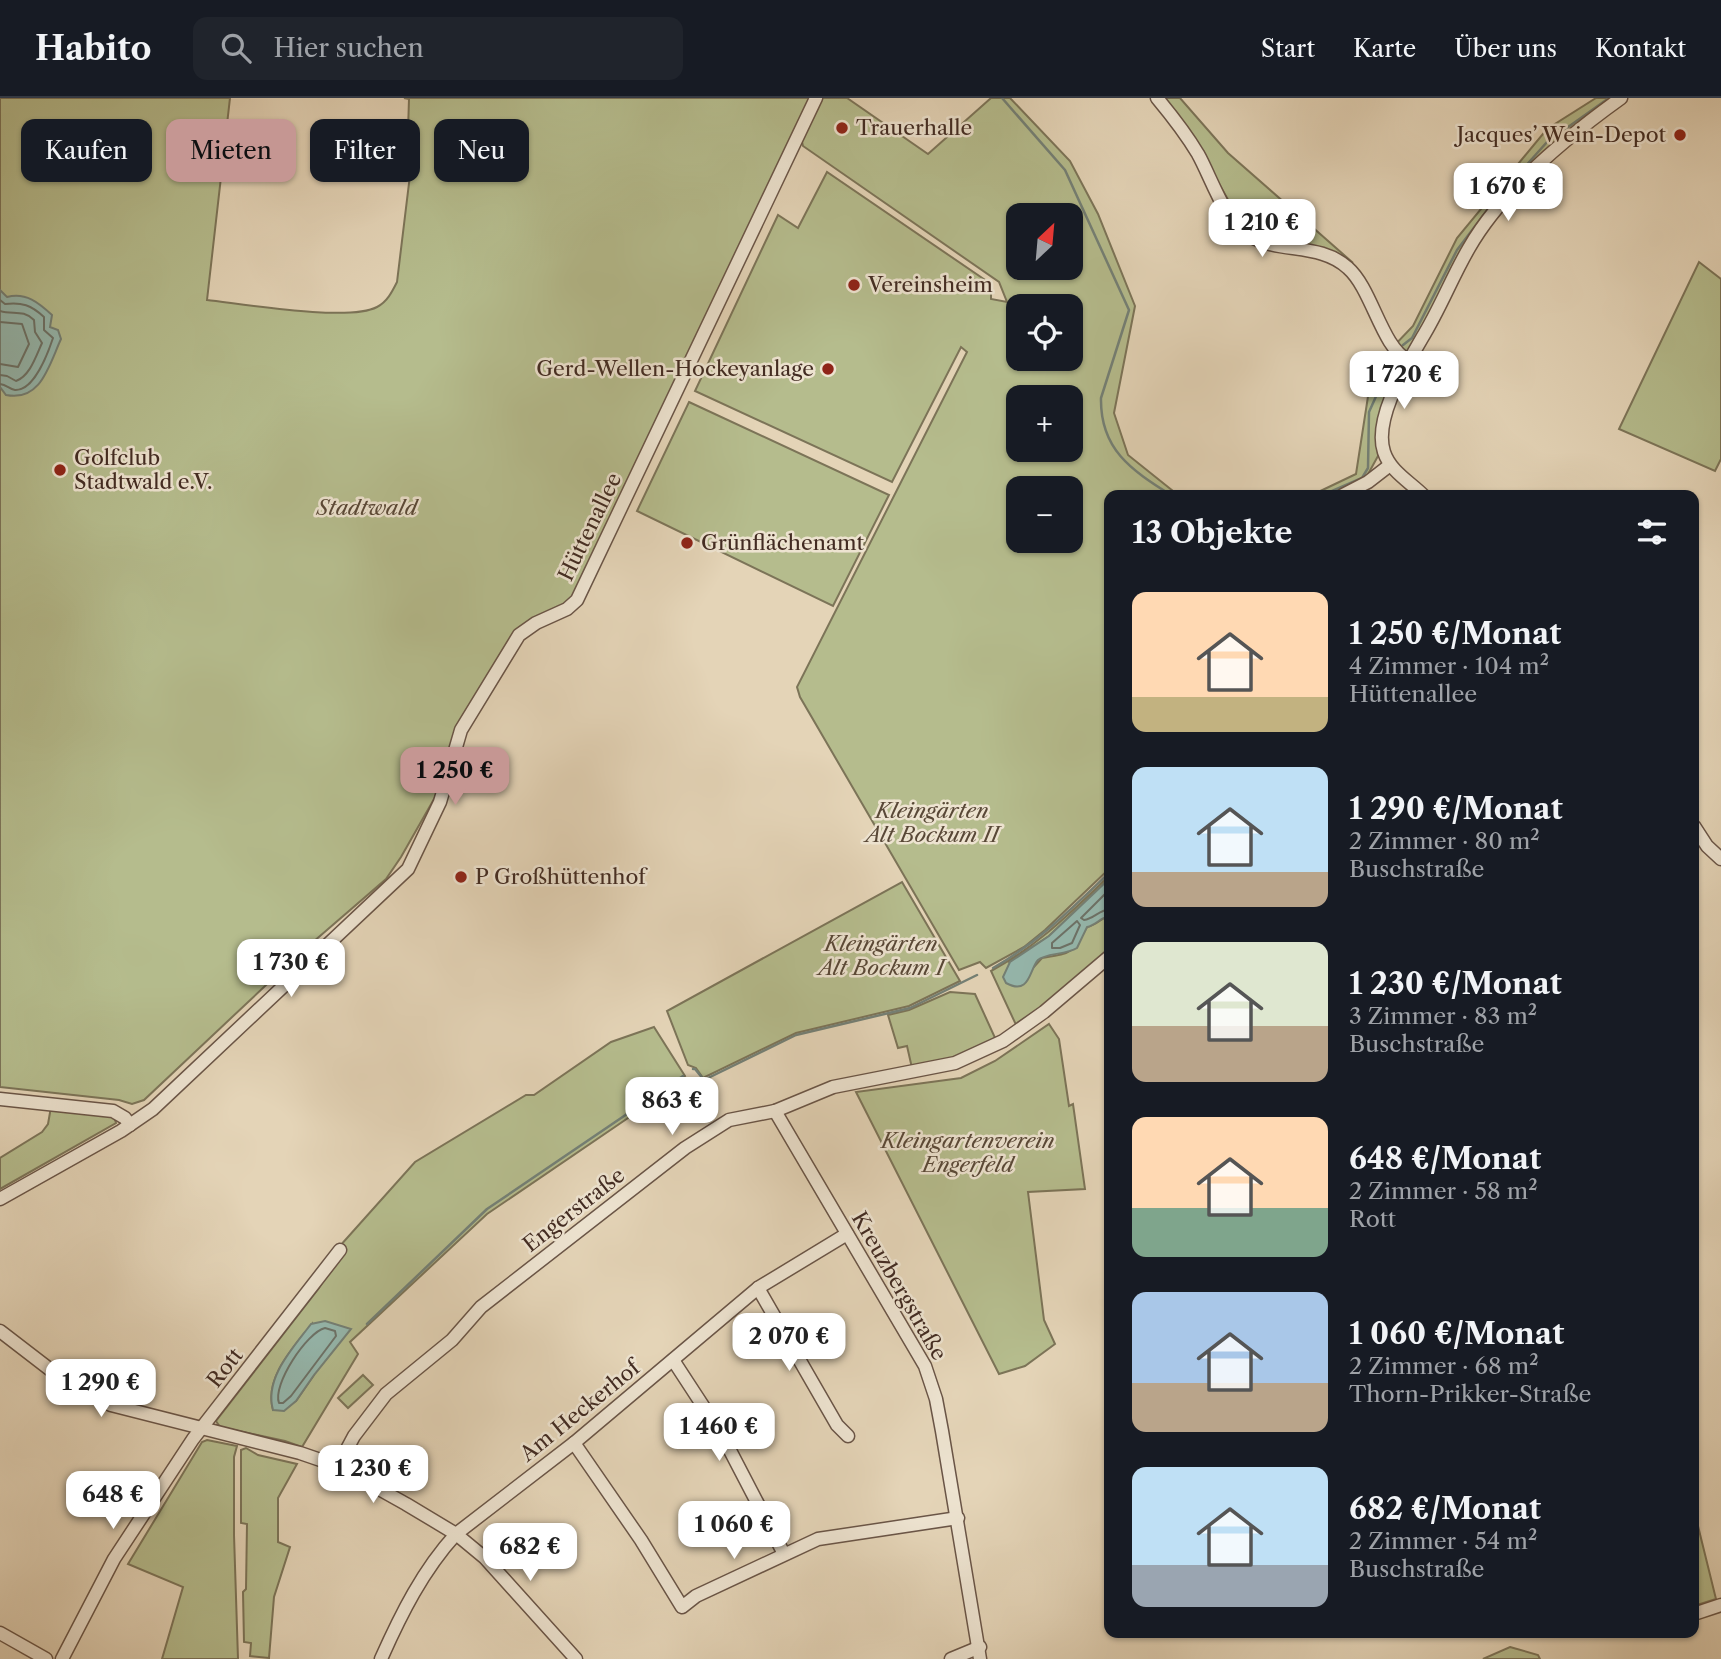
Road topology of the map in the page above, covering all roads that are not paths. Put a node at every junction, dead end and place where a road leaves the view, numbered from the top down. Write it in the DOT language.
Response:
graph roads {
  1 [pos="816,98"];
  2 [pos="1157,98"];
  3 [pos="1621,98"];
  4 [pos="1408,360"];
  5 [pos="1390,465"];
  6 [pos="1353,490"];
  7 [pos="1418,490"];
  8 [pos="1699,834"];
  9 [pos="1721,859"];
  10 [pos="1104,961"];
  11 [pos="0,1099"];
  12 [pos="775,1111"];
  13 [pos="130,1125"];
  14 [pos="0,1199"];
  15 [pos="847,1234"];
  16 [pos="340,1250"];
  17 [pos="758,1288"];
  18 [pos="0,1331"];
  19 [pos="673,1360"];
  20 [pos="202,1429"];
  21 [pos="848,1436"];
  22 [pos="574,1443"];
  23 [pos="338,1466"];
  24 [pos="958,1518"];
  25 [pos="456,1534"];
  26 [pos="784,1553"];
  27 [pos="1721,1605"];
  28 [pos="1699,1612"];
  29 [pos="0,1633"];
  30 [pos="980,1653"];
  31 [pos="46,1659"];
  32 [pos="62,1659"];
  33 [pos="381,1659"];
  34 [pos="576,1659"];
  35 [pos="951,1659"];
  1 -- 13 [label="street, Hüttenallee"];
  2 -- 4 [label="street"];
  3 -- 4 [label="street"];
  4 -- 5 [label="street"];
  5 -- 6 [label="street"];
  5 -- 7 [label="street"];
  8 -- 9 [label="street"];
  10 -- 12 [label="street, Engerstraße"];
  11 -- 13 [label="street"];
  12 -- 15 [label="street, Kreuzbergstraße"];
  12 -- 23 [label="street, Engerstraße"];
  13 -- 14 [label="street, Hüttenallee"];
  15 -- 17 [label="street, Am Heckerhof"];
  15 -- 24 [label="street, Kreuzbergstraße"];
  16 -- 20 [label="street, Rott"];
  17 -- 19 [label="street, Am Heckerhof"];
  17 -- 21 [label="street"];
  18 -- 20 [label="street"];
  19 -- 22 [label="street, Am Heckerhof"];
  19 -- 26 [label="street"];
  20 -- 23 [label="street"];
  20 -- 32 [label="street, Rott"];
  22 -- 25 [label="street, Am Heckerhof"];
  22 -- 26 [label="street"];
  23 -- 25 [label="street"];
  24 -- 26 [label="street"];
  24 -- 30 [label="street, Kreuzbergstraße"];
  25 -- 33 [label="street, Am Heckerhof"];
  25 -- 34 [label="street"];
  27 -- 28 [label="street"];
  29 -- 31 [label="street"];
  30 -- 35 [label="street"];
}
